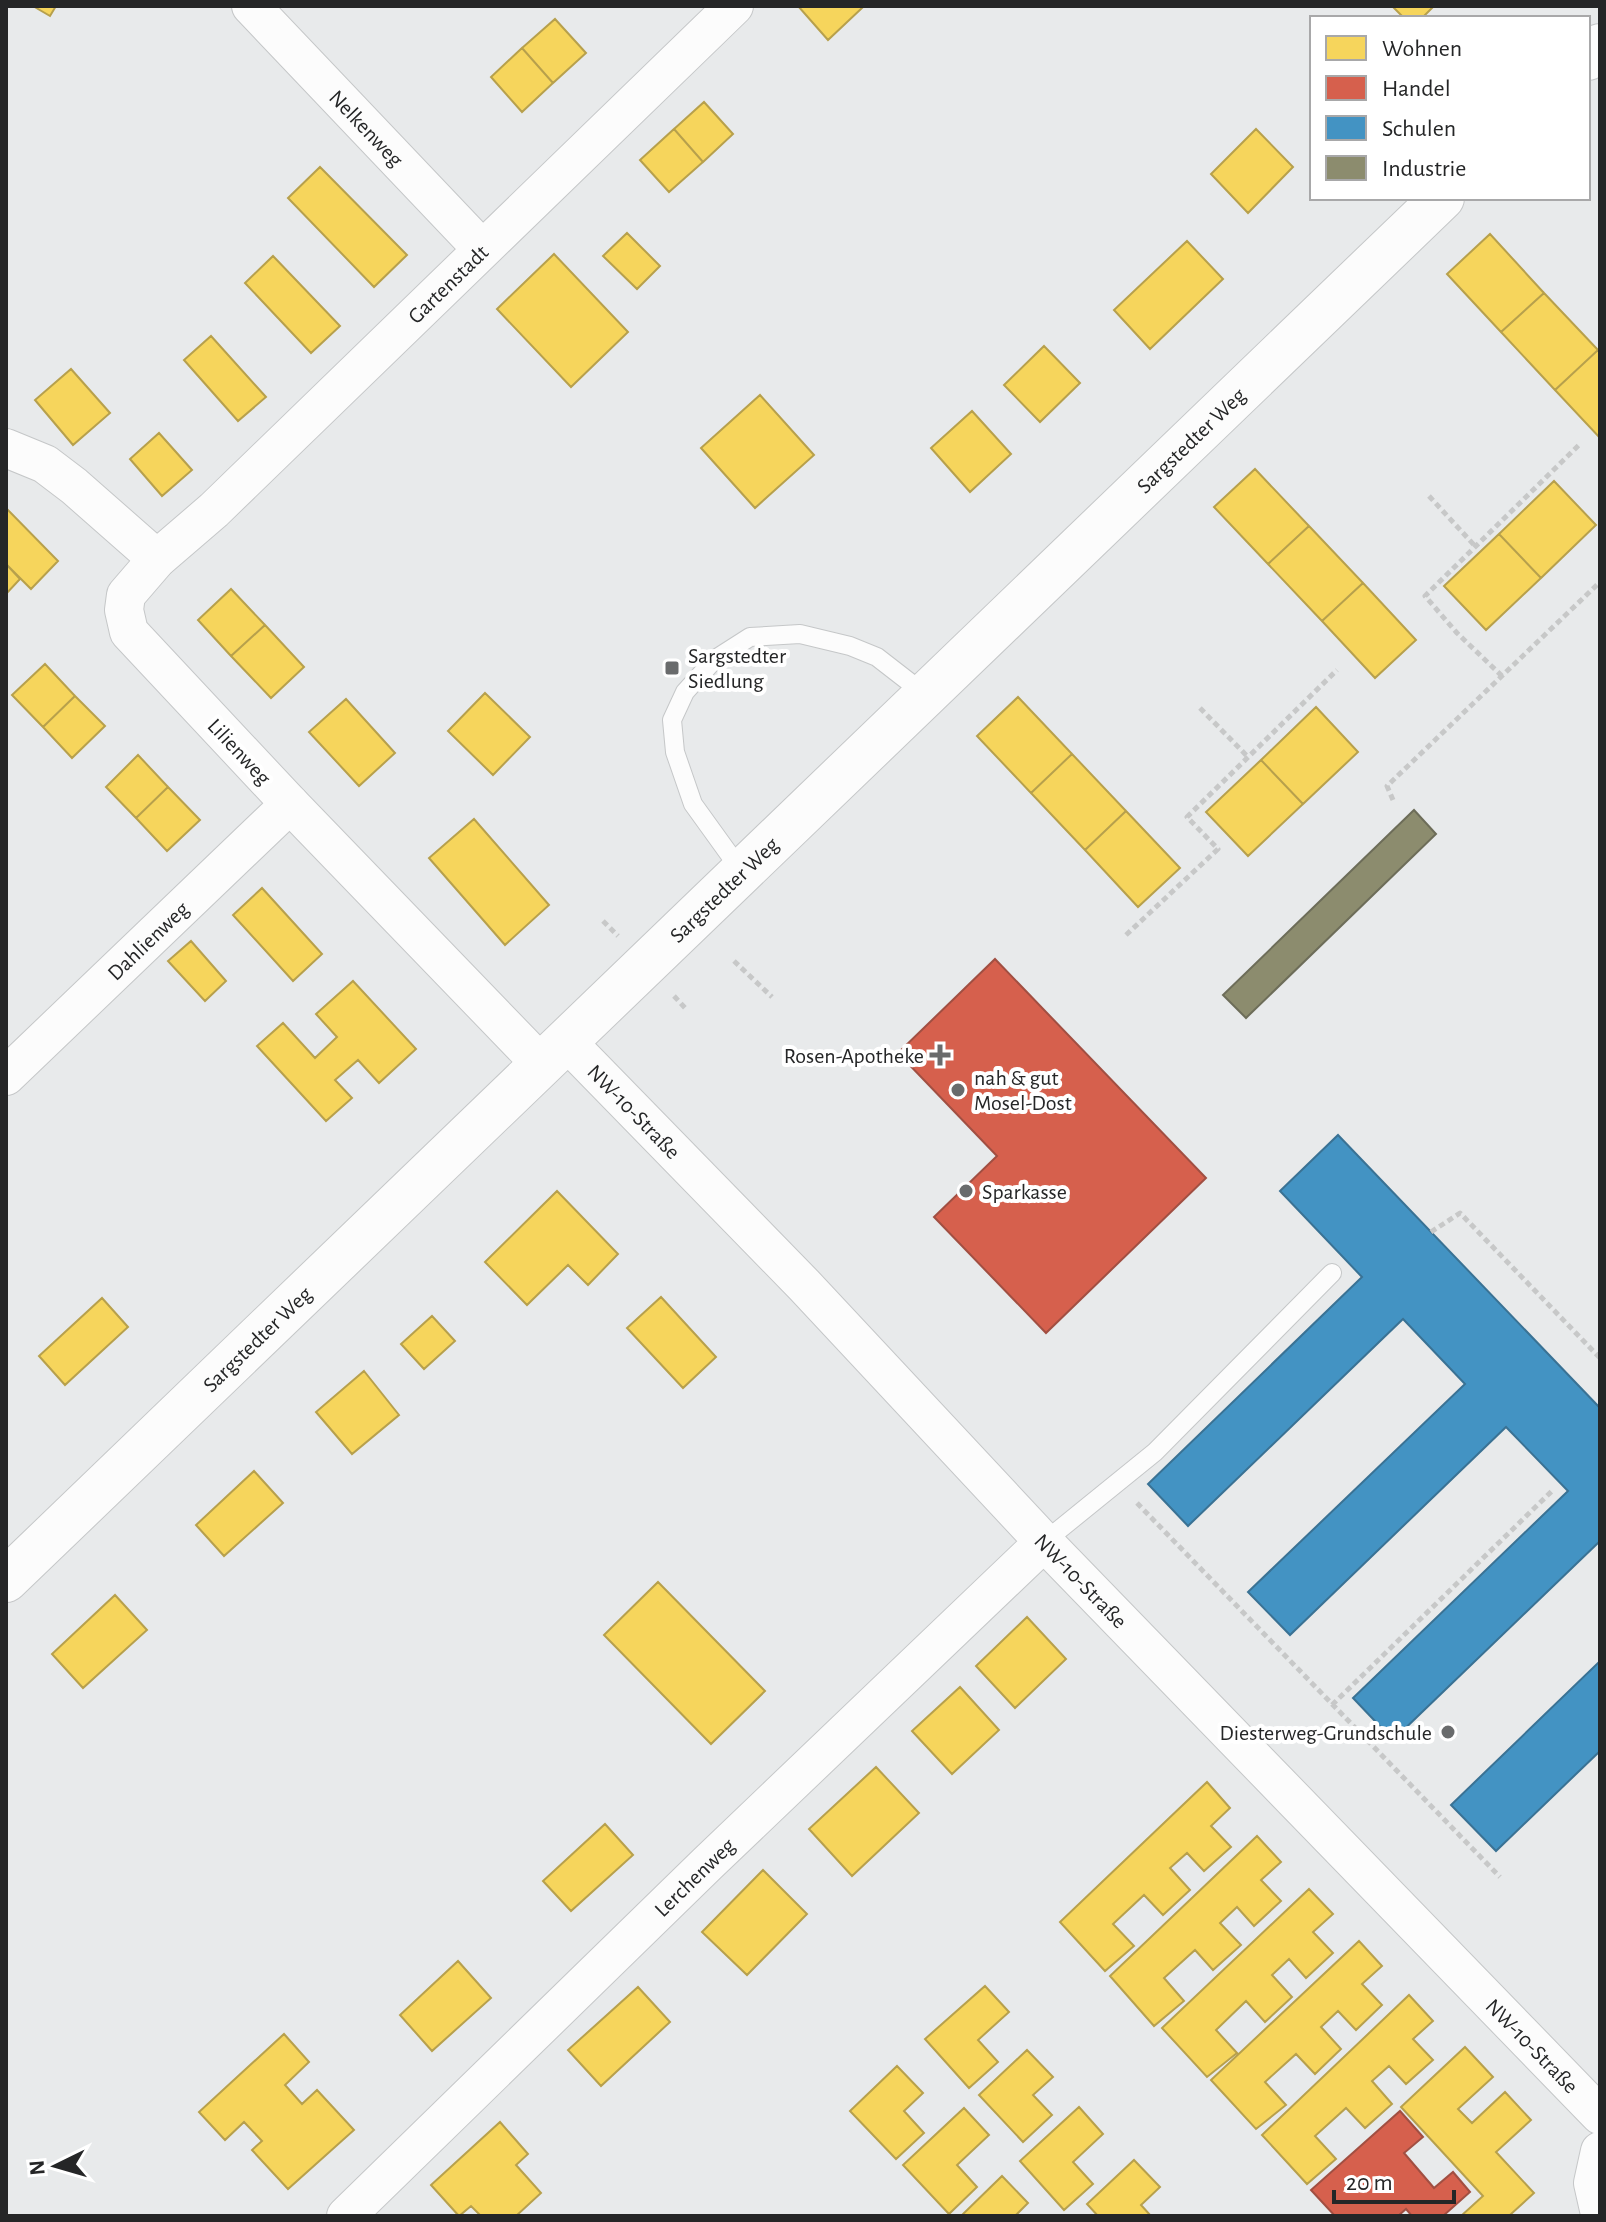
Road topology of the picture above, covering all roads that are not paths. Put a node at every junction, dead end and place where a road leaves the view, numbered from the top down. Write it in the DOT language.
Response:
graph roads {
  1 [pos="251,6"];
  2 [pos="734,6"];
  3 [pos="1440,200"];
  4 [pos="482,249"];
  5 [pos="6,448"];
  6 [pos="157,559"];
  7 [pos="926,695"];
  8 [pos="290,804"];
  9 [pos="742,873"];
  10 [pos="554,1053"];
  11 [pos="6,1076"];
  12 [pos="1332,1273"];
  13 [pos="1044,1542"];
  14 [pos="6,1580"];
  15 [pos="1600,2115"];
  16 [pos="1600,2151"];
  17 [pos="354,2213"];
  18 [pos="1600,2214"];
  1 -- 4 [label="street, Nelkenweg"];
  2 -- 4 [label="street, Gartenstadt"];
  3 -- 7 [label="street, Sargstedter Weg"];
  4 -- 6 [label="street, Gartenstadt"];
  5 -- 6 [label="street"];
  6 -- 8 [label="street, Lilienweg"];
  7 -- 9 [label="street, Sargstedter Weg"];
  7 -- 9 [label="lane"];
  8 -- 10 [label="street, Lilienweg"];
  8 -- 11 [label="street, Dahlienweg"];
  9 -- 10 [label="street, Sargstedter Weg"];
  10 -- 13 [label="street, NW-10-Straße"];
  10 -- 14 [label="street, Sargstedter Weg"];
  12 -- 13 [label="lane"];
  13 -- 15 [label="street, NW-10-Straße"];
  13 -- 17 [label="street, Lerchenweg"];
  16 -- 18 [label="street"];
}
